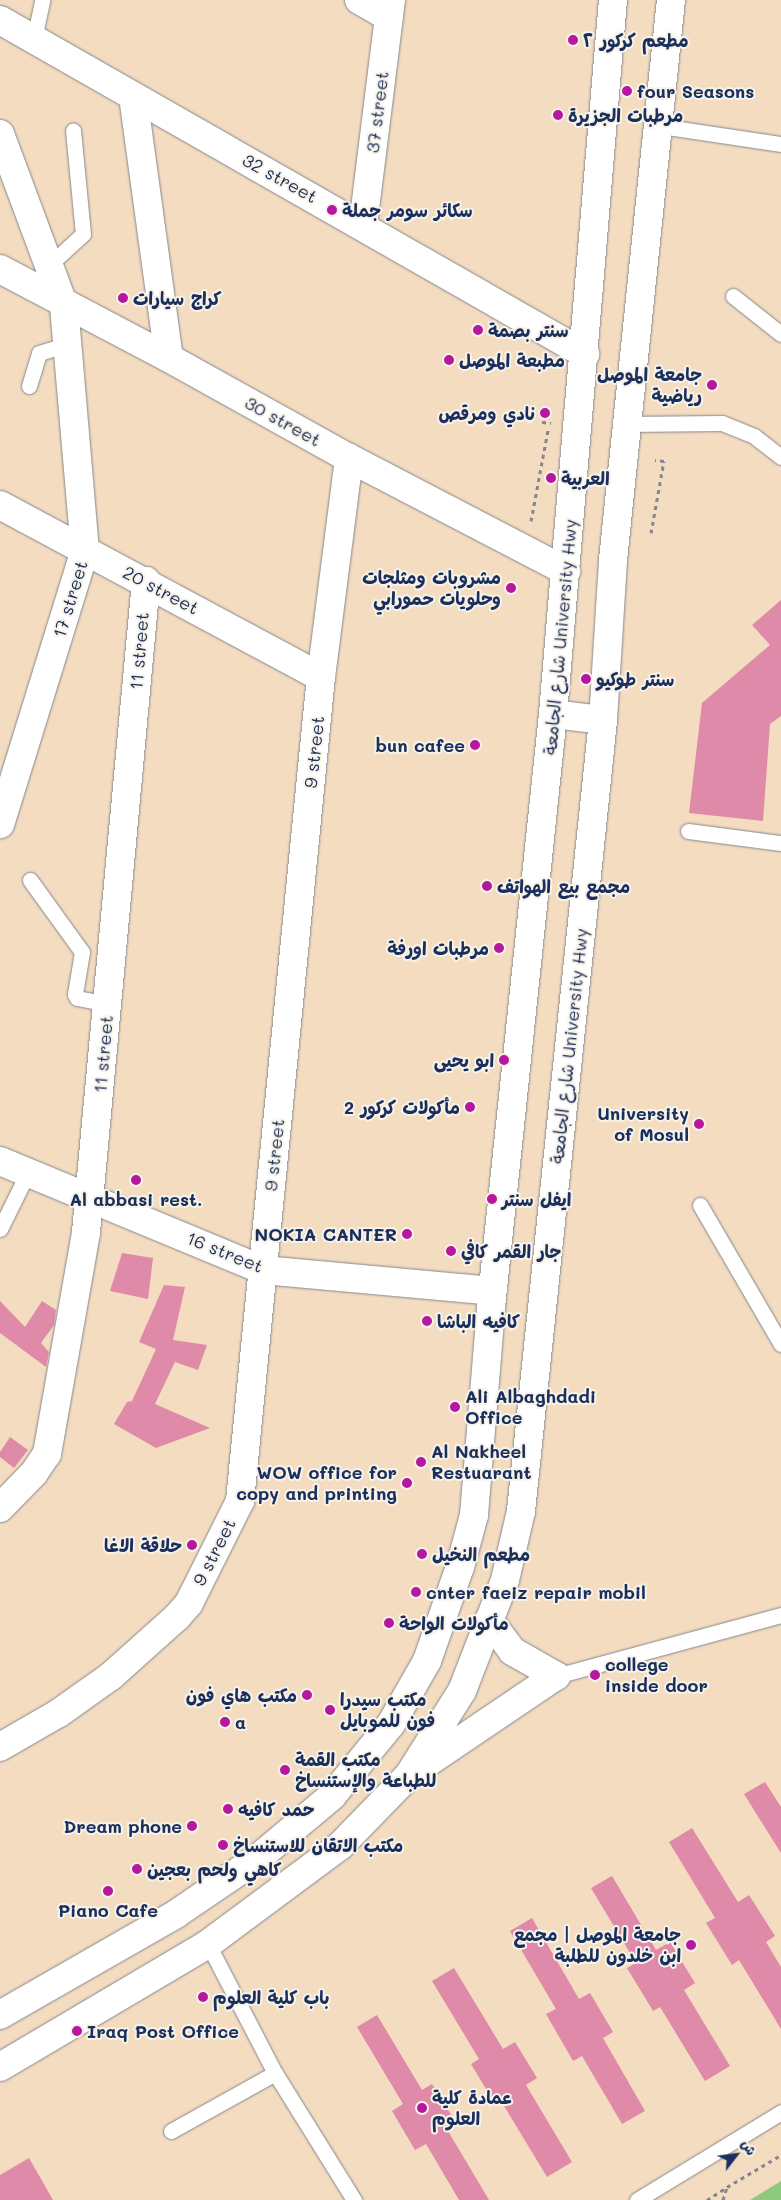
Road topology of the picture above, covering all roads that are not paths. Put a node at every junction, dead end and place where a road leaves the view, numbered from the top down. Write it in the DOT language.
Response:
graph roads {
  1 [pos="42,0"];
  2 [pos="359,0"];
  3 [pos="613,0"];
  4 [pos="671,0"];
  5 [pos="390,8"];
  6 [pos="0,20"];
  7 [pos="34,39"];
  8 [pos="133,96"];
  9 [pos="660,126"];
  10 [pos="73,130"];
  11 [pos="0,134"];
  12 [pos="781,144"];
  13 [pos="363,225"];
  14 [pos="48,266"];
  15 [pos="0,269"];
  16 [pos="733,296"];
  17 [pos="64,306"];
  18 [pos="781,334"];
  19 [pos="69,344"];
  20 [pos="585,354"];
  21 [pos="169,358"];
  22 [pos="28,386"];
  23 [pos="627,424"];
  24 [pos="349,458"];
  25 [pos="781,458"];
  26 [pos="0,505"];
  27 [pos="85,550"];
  28 [pos="566,571"];
  29 [pos="146,581"];
  30 [pos="321,677"];
  31 [pos="553,714"];
  32 [pos="602,720"];
  33 [pos="0,824"];
  34 [pos="688,831"];
  35 [pos="781,843"];
  36 [pos="30,880"];
  37 [pos="107,1004"];
  38 [pos="0,1161"];
  39 [pos="28,1172"];
  40 [pos="90,1196"];
  41 [pos="700,1205"];
  42 [pos="0,1228"];
  43 [pos="263,1270"];
  44 [pos="492,1292"];
  45 [pos="781,1344"];
  46 [pos="0,1508"];
  47 [pos="781,1615"];
  48 [pos="489,1620"];
  49 [pos="556,1676"];
  50 [pos="0,1746"];
  51 [pos="409,1775"];
  52 [pos="208,1944"];
  53 [pos="0,2014"];
  54 [pos="0,2067"];
  55 [pos="275,2073"];
  56 [pos="781,2112"];
  57 [pos="170,2131"];
  58 [pos="354,2200"];
  59 [pos="637,2200"];
  1 -- 7 [label="lane"];
  2 -- 5 [label="street"];
  3 -- 20 [label="street, شارع الجامعة University Hwy"];
  4 -- 9 [label="street, شارع الجامعة University Hwy"];
  5 -- 13 [label="street, 37 street"];
  6 -- 7 [label="street, 32 street"];
  7 -- 8 [label="street, 32 street"];
  8 -- 13 [label="street, 32 street"];
  8 -- 21 [label="street"];
  9 -- 12 [label="lane"];
  9 -- 23 [label="street, شارع الجامعة University Hwy"];
  10 -- 14 [label="lane"];
  11 -- 14 [label="street, 17 street"];
  13 -- 20 [label="street, 32 street"];
  14 -- 17 [label="street, 17 street"];
  15 -- 17 [label="street, 30 street"];
  16 -- 18 [label="lane"];
  17 -- 19 [label="street, 17 street"];
  17 -- 21 [label="street, 30 street"];
  19 -- 22 [label="lane"];
  19 -- 27 [label="street, 17 street"];
  20 -- 28 [label="street, شارع الجامعة University Hwy"];
  21 -- 24 [label="street, 30 street"];
  23 -- 25 [label="lane"];
  23 -- 32 [label="street, شارع الجامعة University Hwy"];
  24 -- 28 [label="street, 30 street"];
  24 -- 30 [label="street, 9 street"];
  26 -- 27 [label="street, 20 street"];
  27 -- 29 [label="street, 20 street"];
  27 -- 33 [label="street, 17 street"];
  28 -- 31 [label="street, شارع الجامعة University Hwy"];
  29 -- 30 [label="street, 20 street"];
  29 -- 37 [label="street, 11 street"];
  30 -- 43 [label="street, 9 street"];
  31 -- 32 [label="street"];
  31 -- 44 [label="street, شارع الجامعة University Hwy"];
  32 -- 48 [label="street, شارع الجامعة University Hwy"];
  34 -- 35 [label="lane"];
  36 -- 37 [label="lane"];
  37 -- 40 [label="street, 11 street"];
  38 -- 39 [label="street, 16 street"];
  39 -- 40 [label="street, 16 street"];
  39 -- 42 [label="lane"];
  40 -- 43 [label="street, 16 street"];
  40 -- 46 [label="street, 11 street"];
  41 -- 45 [label="lane"];
  43 -- 44 [label="street, 16 street"];
  43 -- 50 [label="street, 9 street"];
  44 -- 53 [label="street, شارع الجامعة University Hwy"];
  47 -- 49 [label="lane"];
  48 -- 49 [label="street"];
  48 -- 51 [label="street, شارع الجامعة University Hwy"];
  49 -- 51 [label="street"];
  51 -- 52 [label="street, شارع الجامعة University Hwy"];
  52 -- 54 [label="street, شارع الجامعة University Hwy"];
  52 -- 55 [label="lane"];
  55 -- 57 [label="lane"];
  55 -- 58 [label="lane"];
  56 -- 59 [label="lane"];
}
